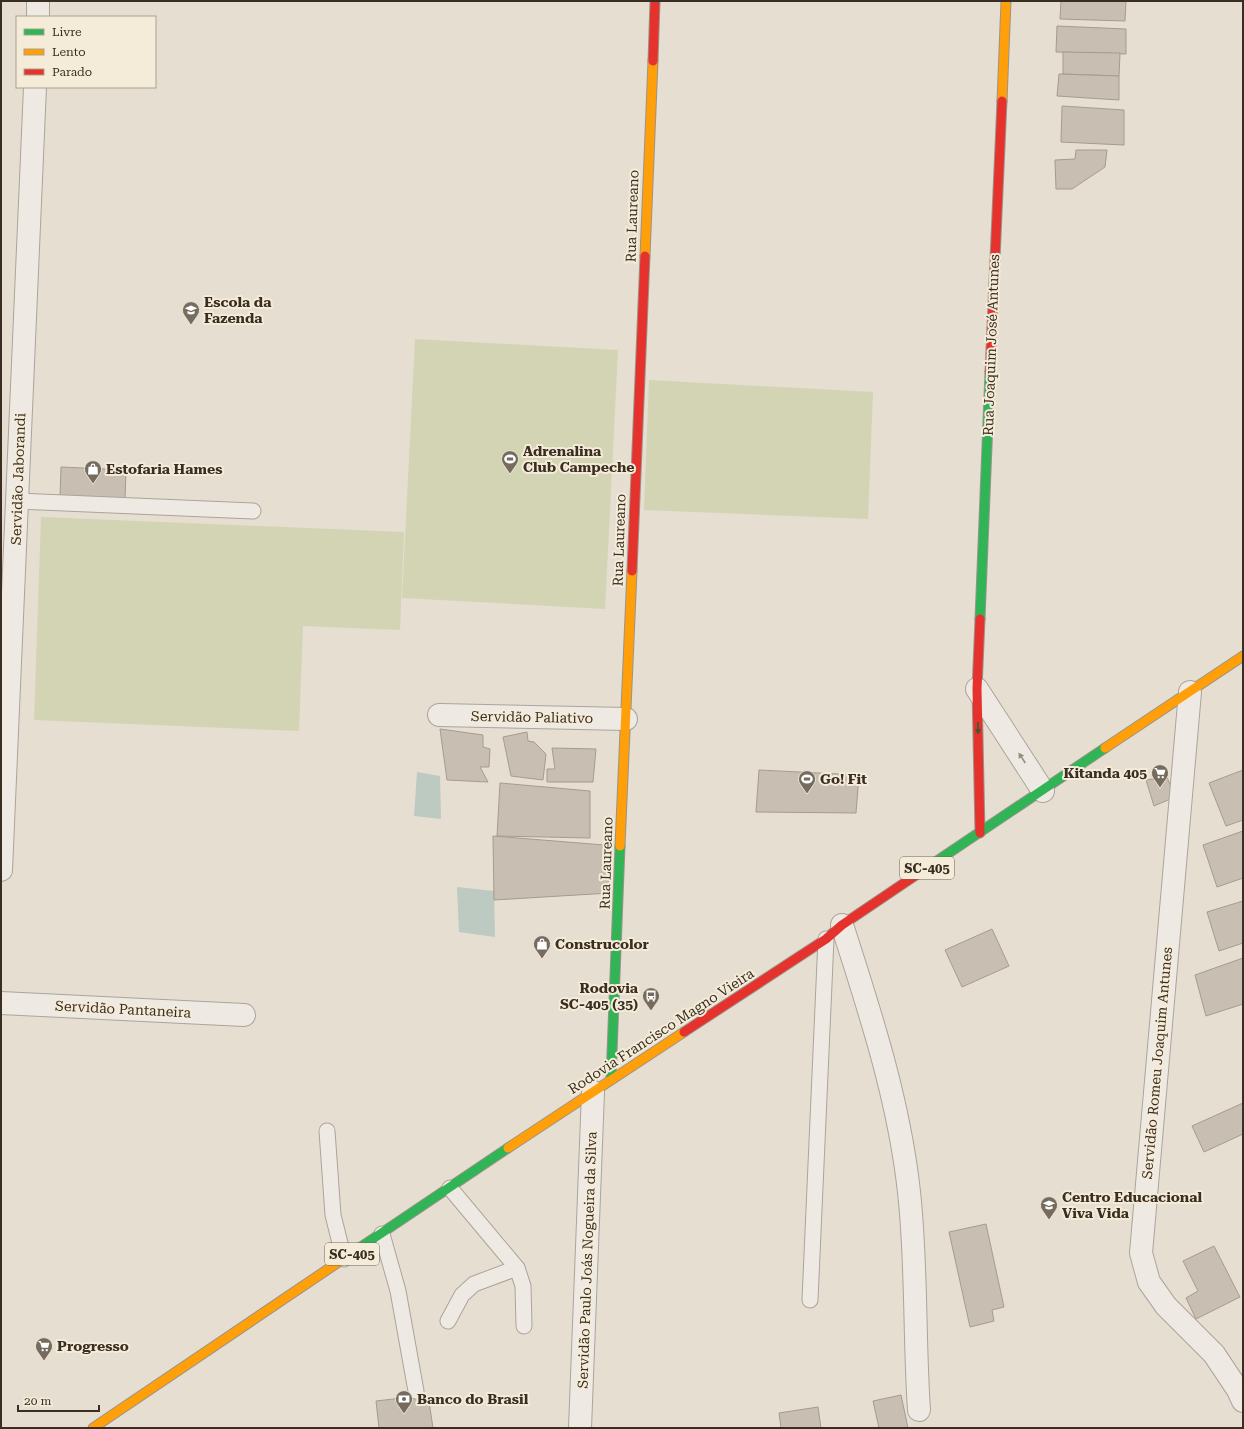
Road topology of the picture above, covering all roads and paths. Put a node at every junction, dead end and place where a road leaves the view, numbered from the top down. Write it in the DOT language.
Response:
graph roads {
  1 [pos="38,1"];
  2 [pos="655,1"];
  3 [pos="1006,1"];
  4 [pos="38,16"];
  5 [pos="34,88"];
  6 [pos="17,501"];
  7 [pos="253,512"];
  8 [pos="1243,656"];
  9 [pos="977,689"];
  10 [pos="1190,692"];
  11 [pos="438,715"];
  12 [pos="626,719"];
  13 [pos="1043,791"];
  14 [pos="980,833"];
  15 [pos="1,870"];
  16 [pos="842,925"];
  17 [pos="826,939"];
  18 [pos="1,1003"];
  19 [pos="244,1016"];
  20 [pos="611,1080"];
  21 [pos="593,1092"];
  22 [pos="327,1131"];
  23 [pos="450,1188"];
  24 [pos="382,1234"];
  25 [pos="344,1259"];
  26 [pos="517,1268"];
  27 [pos="810,1300"];
  28 [pos="448,1322"];
  29 [pos="524,1326"];
  30 [pos="416,1391"];
  31 [pos="1243,1401"];
  32 [pos="919,1410"];
  33 [pos="93,1428"];
  34 [pos="580,1428"];
  1 -- 4 [label="street"];
  2 -- 12 [label="street, Rua Laureano"];
  3 -- 9 [label="street, Rua Joaquim José Antunes"];
  5 -- 6 [label="street, Servidão Jaborandi"];
  6 -- 7 [label="lane"];
  6 -- 15 [label="street, Servidão Jaborandi"];
  8 -- 10 [label="street, Rodovia Francisco Magno Vieira / SC-405"];
  13 -- 9 [label="street, one-way"];
  9 -- 14 [label="street, Rua Joaquim José Antunes, one-way"];
  10 -- 13 [label="street, Rodovia Francisco Magno Vieira / SC-405"];
  10 -- 31 [label="street, Servidão Romeu Joaquim Antunes"];
  11 -- 12 [label="street, Servidão Paliativo"];
  12 -- 20 [label="street, Rua Laureano"];
  13 -- 14 [label="street, Rodovia Francisco Magno Vieira / SC-405"];
  14 -- 16 [label="street, Rodovia Francisco Magno Vieira / SC-405"];
  16 -- 17 [label="street, Rodovia Francisco Magno Vieira / SC-405"];
  16 -- 32 [label="street"];
  17 -- 20 [label="street, Rodovia Francisco Magno Vieira / SC-405"];
  17 -- 27 [label="lane"];
  18 -- 19 [label="street, Servidão Pantaneira"];
  20 -- 21 [label="street, Rodovia Francisco Magno Vieira / SC-405"];
  21 -- 23 [label="street, Rodovia Francisco Magno Vieira / SC-405"];
  21 -- 34 [label="street, Servidão Paulo Joás Nogueira da Silva"];
  22 -- 25 [label="lane"];
  23 -- 24 [label="street, Rodovia Francisco Magno Vieira / SC-405"];
  23 -- 26 [label="lane"];
  24 -- 25 [label="street, Rodovia Francisco Magno Vieira / SC-405"];
  24 -- 30 [label="lane"];
  25 -- 33 [label="street, Rodovia Francisco Magno Vieira / SC-405"];
  26 -- 28 [label="lane"];
  26 -- 29 [label="lane"];
}
